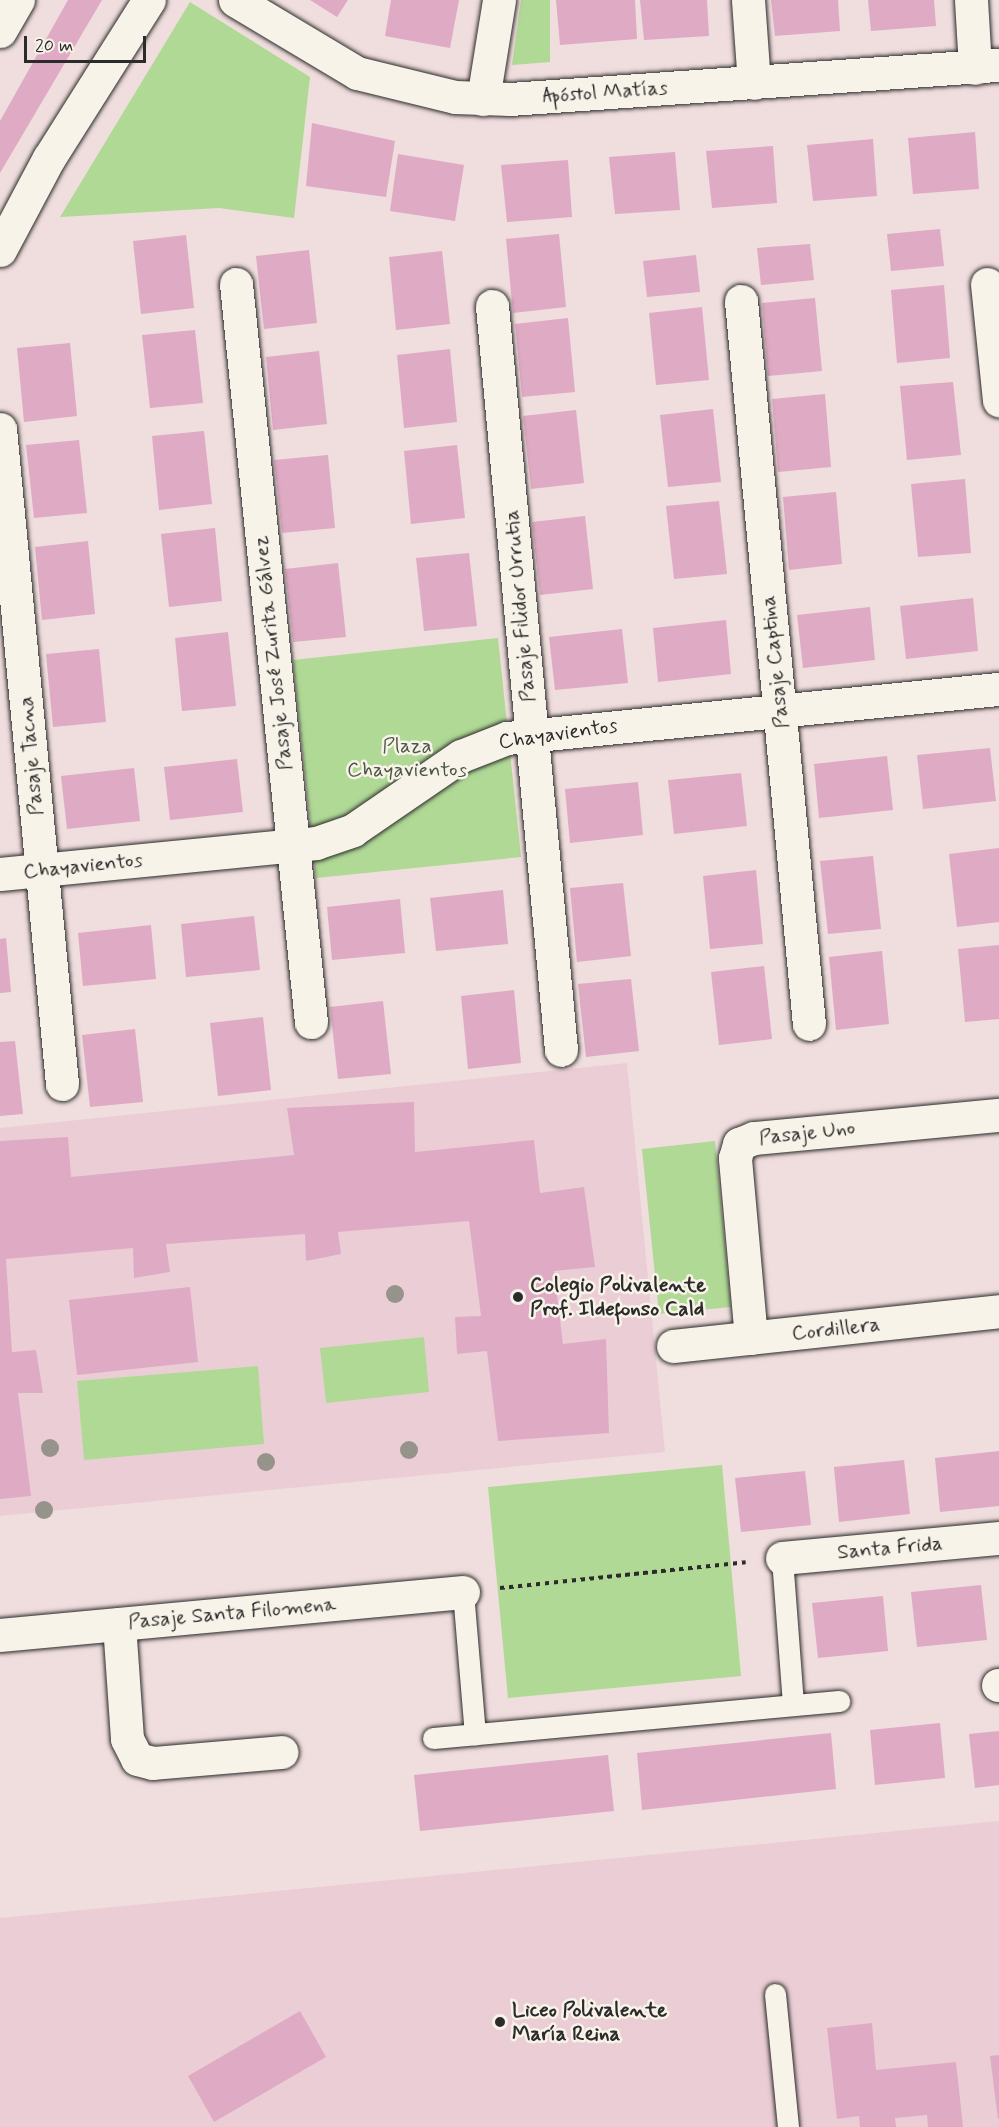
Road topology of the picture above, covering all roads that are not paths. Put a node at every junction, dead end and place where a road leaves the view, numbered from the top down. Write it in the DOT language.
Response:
graph roads {
  1 [pos="18,0"];
  2 [pos="149,0"];
  3 [pos="234,0"];
  4 [pos="499,0"];
  5 [pos="748,0"];
  6 [pos="971,0"];
  7 [pos="0,31"];
  8 [pos="987,67"];
  9 [pos="754,83"];
  10 [pos="483,99"];
  11 [pos="0,250"];
  12 [pos="236,284"];
  13 [pos="987,284"];
  14 [pos="741,301"];
  15 [pos="492,306"];
  16 [pos="999,400"];
  17 [pos="0,429"];
  18 [pos="999,689"];
  19 [pos="779,711"];
  20 [pos="532,734"];
  21 [pos="293,846"];
  22 [pos="42,870"];
  23 [pos="0,874"];
  24 [pos="311,1022"];
  25 [pos="809,1024"];
  26 [pos="561,1050"];
  27 [pos="62,1084"];
  28 [pos="999,1115"];
  29 [pos="999,1311"];
  30 [pos="751,1338"];
  31 [pos="673,1346"];
  32 [pos="999,1538"];
  33 [pos="782,1558"];
  34 [pos="463,1592"];
  35 [pos="119,1623"];
  36 [pos="0,1635"];
  37 [pos="839,1701"];
  38 [pos="793,1705"];
  39 [pos="475,1734"];
  40 [pos="433,1738"];
  41 [pos="282,1752"];
  42 [pos="775,1994"];
  43 [pos="788,2127"];
  1 -- 7 [label="street"];
  2 -- 11 [label="street"];
  3 -- 10 [label="street, Apóstol Matías"];
  4 -- 10 [label="street"];
  5 -- 9 [label="street"];
  6 -- 8 [label="street"];
  8 -- 9 [label="street, Apóstol Matías"];
  9 -- 10 [label="street, Apóstol Matías"];
  12 -- 21 [label="street, Pasaje José Zurita Gálvez"];
  13 -- 16 [label="street"];
  14 -- 19 [label="street, Pasaje Captina"];
  15 -- 20 [label="street, Pasaje Filidor Urrutia"];
  17 -- 22 [label="street, Pasaje Tacna"];
  18 -- 19 [label="street, Chayavientos"];
  19 -- 20 [label="street, Chayavientos"];
  19 -- 25 [label="street, Pasaje Captina"];
  20 -- 21 [label="street, Chayavientos"];
  20 -- 26 [label="street, Pasaje Filidor Urrutia"];
  21 -- 22 [label="street, Chayavientos"];
  21 -- 24 [label="street, Pasaje José Zurita Gálvez"];
  22 -- 23 [label="street, Chayavientos"];
  22 -- 27 [label="street, Pasaje Tacna"];
  28 -- 30 [label="street, Pasaje Uno"];
  29 -- 30 [label="street, Cordillera"];
  30 -- 31 [label="street, Cordillera"];
  32 -- 33 [label="street, Santa Frida"];
  33 -- 38 [label="lane"];
  34 -- 35 [label="street, Pasaje Santa Filomena"];
  34 -- 39 [label="lane"];
  35 -- 36 [label="street, Pasaje Santa Filomena"];
  35 -- 41 [label="street"];
  37 -- 38 [label="lane"];
  38 -- 39 [label="lane"];
  39 -- 40 [label="lane"];
  42 -- 43 [label="lane"];
}
